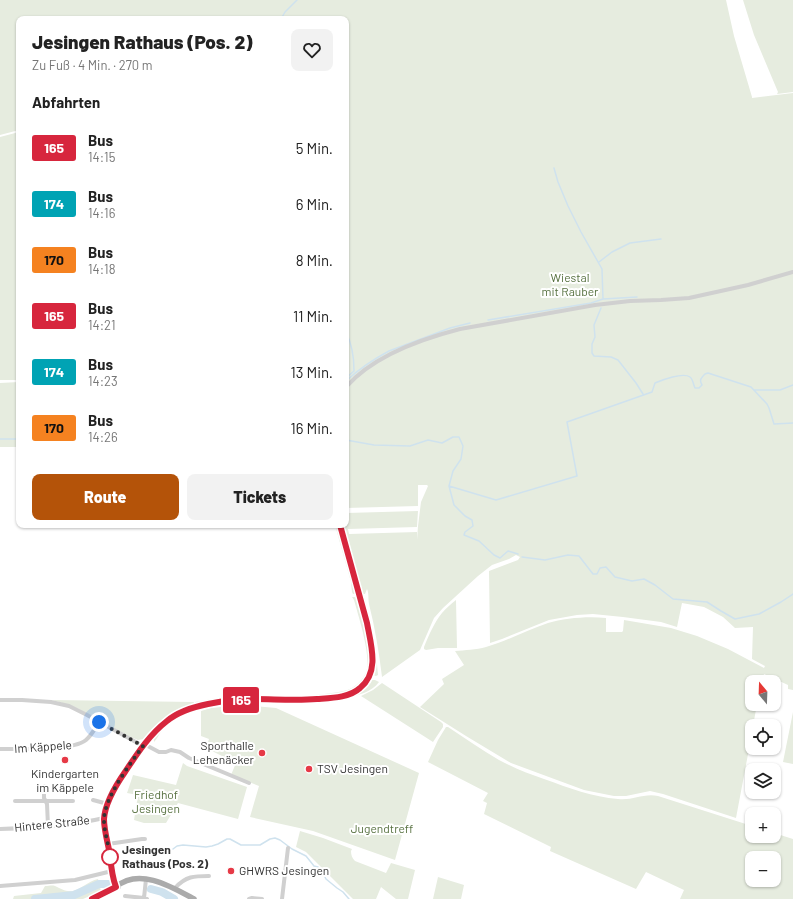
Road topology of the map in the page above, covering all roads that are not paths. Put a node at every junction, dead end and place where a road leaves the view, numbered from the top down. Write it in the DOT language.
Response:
graph roads {
  1 [pos="793,272"];
  2 [pos="349,384"];
  3 [pos="341,528"];
  4 [pos="0,700"];
  5 [pos="99,722"];
  6 [pos="143,745"];
  7 [pos="0,749"];
  8 [pos="250,783"];
  9 [pos="44,786"];
  10 [pos="93,800"];
  11 [pos="15,801"];
  12 [pos="45,801"];
  13 [pos="73,801"];
  14 [pos="108,804"];
  15 [pos="104,818"];
  16 [pos="48,826"];
  17 [pos="0,829"];
  18 [pos="146,840"];
  19 [pos="108,844"];
  20 [pos="288,848"];
  21 [pos="112,871"];
  22 [pos="209,876"];
  23 [pos="146,879"];
  24 [pos="0,886"];
  25 [pos="116,887"];
  26 [pos="175,888"];
  27 [pos="125,896"];
  28 [pos="146,898"];
  29 [pos="93,899"];
  30 [pos="194,899"];
  31 [pos="250,899"];
  32 [pos="262,899"];
  33 [pos="282,899"];
  1 -- 2 [label="street"];
  3 -- 6 [label="street"];
  4 -- 5 [label="street"];
  5 -- 6 [label="street"];
  5 -- 7 [label="street, Im Käppele"];
  6 -- 8 [label="street"];
  6 -- 14 [label="street"];
  9 -- 12 [label="street"];
  10 -- 14 [label="street"];
  11 -- 12 [label="street"];
  12 -- 13 [label="street"];
  12 -- 16 [label="street"];
  14 -- 15 [label="street"];
  15 -- 16 [label="street, Hintere Straße"];
  15 -- 19 [label="street"];
  16 -- 17 [label="street, Hintere Straße"];
  18 -- 19 [label="street"];
  19 -- 21 [label="street"];
  20 -- 33 [label="street"];
  21 -- 24 [label="street"];
  21 -- 25 [label="street"];
  22 -- 26 [label="street"];
  23 -- 25 [label="main road"];
  23 -- 26 [label="main road"];
  23 -- 28 [label="street"];
  25 -- 29 [label="main road"];
  26 -- 30 [label="main road"];
  27 -- 28 [label="street"];
  31 -- 32 [label="street"];
}
